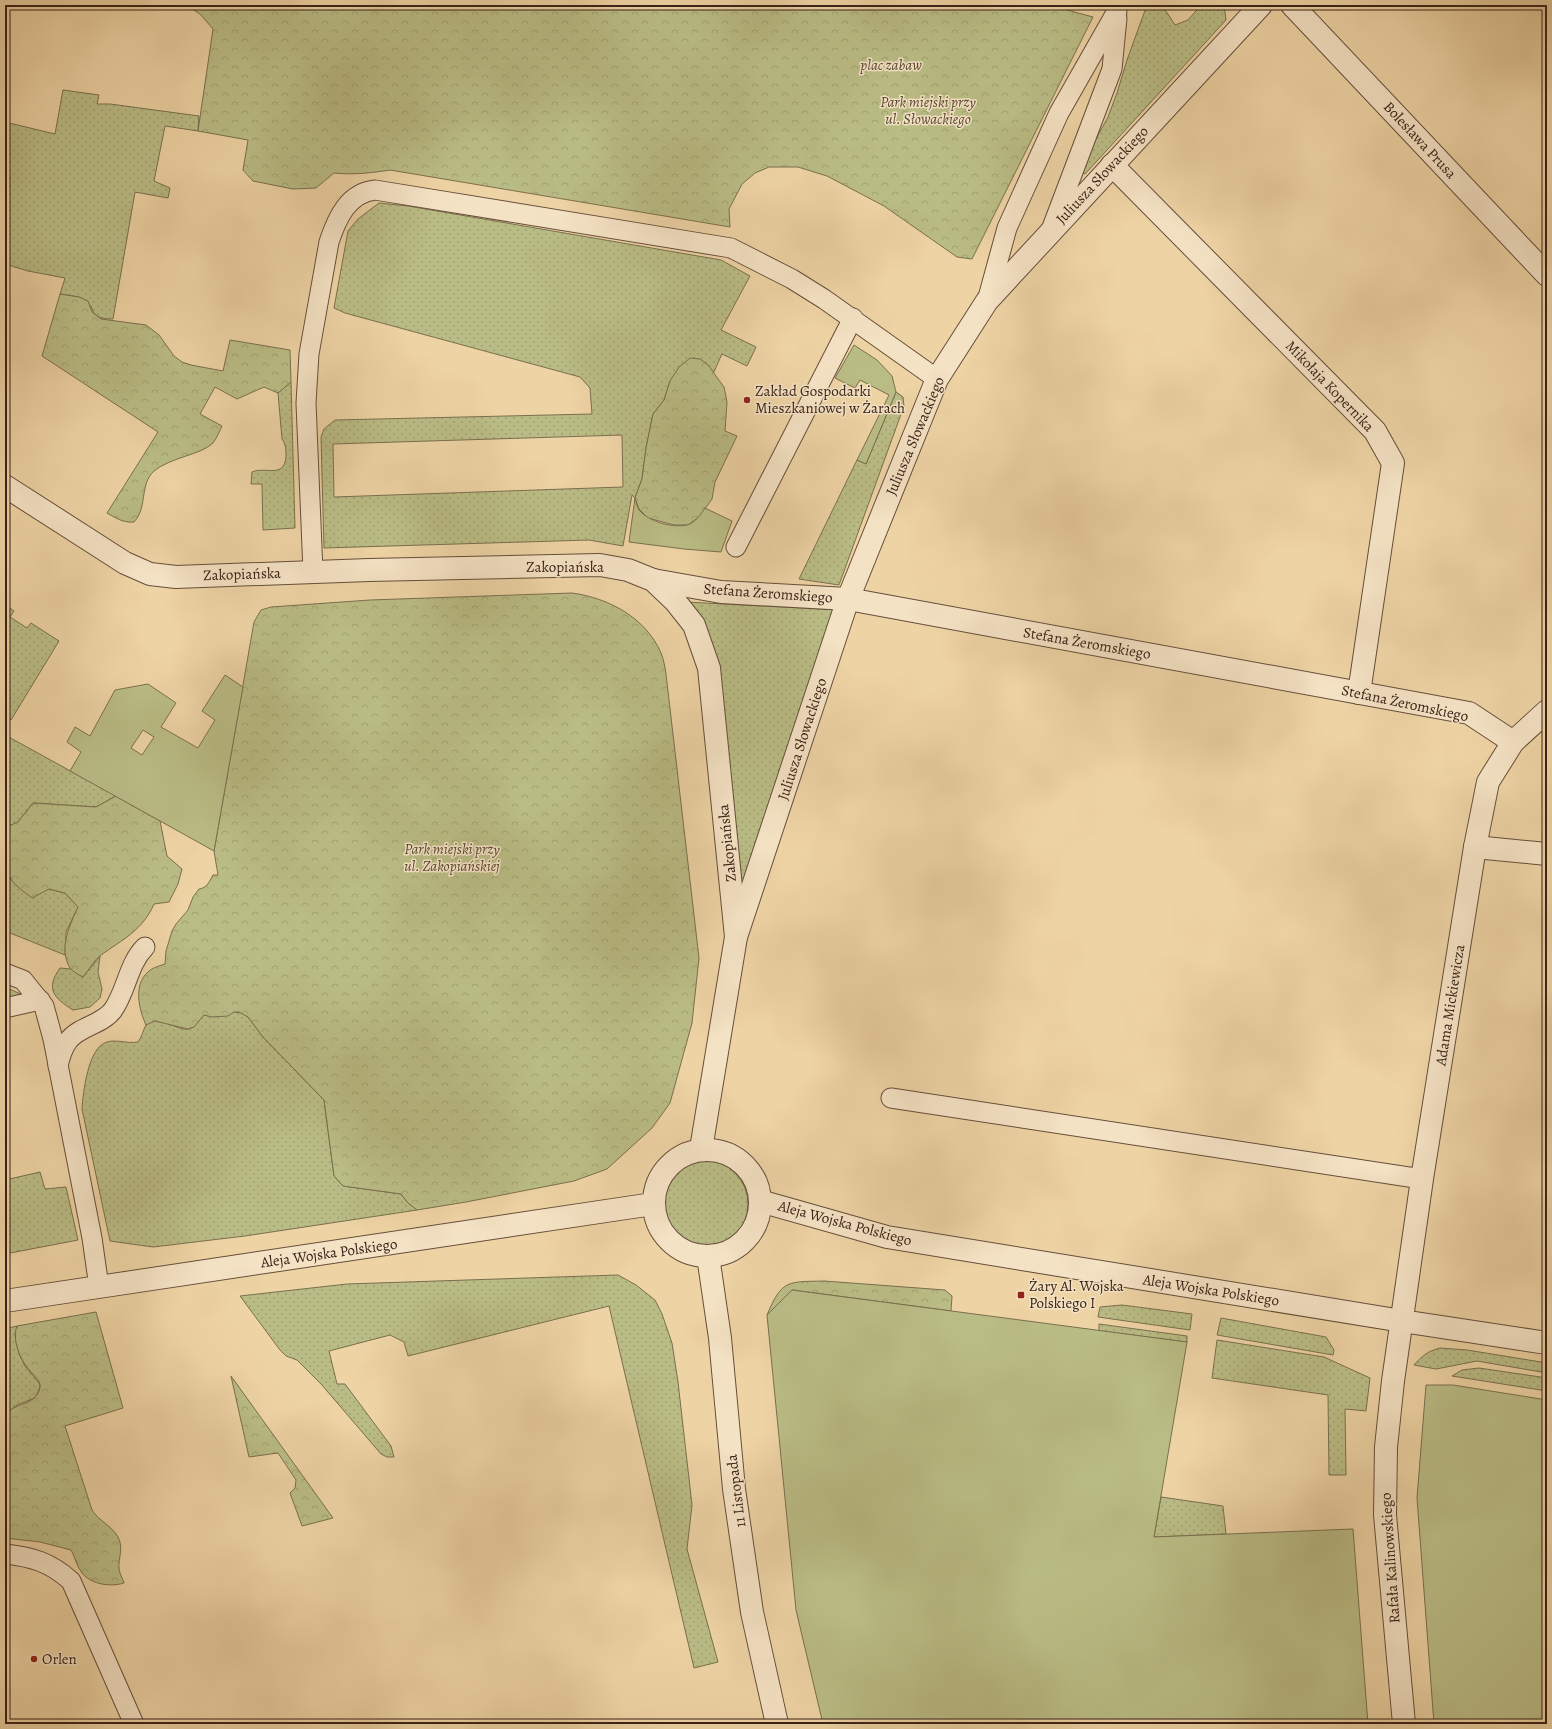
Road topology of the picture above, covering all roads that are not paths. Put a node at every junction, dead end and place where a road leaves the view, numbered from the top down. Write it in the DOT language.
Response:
graph roads {
  1 [pos="1261,5"];
  2 [pos="1292,5"];
  3 [pos="1118,8"];
  4 [pos="1112,165"];
  5 [pos="1050,231"];
  6 [pos="1547,275"];
  7 [pos="987,300"];
  8 [pos="853,318"];
  9 [pos="937,379"];
  10 [pos="5,486"];
  11 [pos="736,547"];
  12 [pos="313,572"];
  13 [pos="653,580"];
  14 [pos="848,599"];
  15 [pos="1359,693"];
  16 [pos="1547,710"];
  17 [pos="1513,742"];
  18 [pos="1475,847"];
  19 [pos="1547,854"];
  20 [pos="736,937"];
  21 [pos="145,947"];
  22 [pos="5,973"];
  23 [pos="40,1000"];
  24 [pos="5,1008"];
  25 [pos="58,1066"];
  26 [pos="891,1098"];
  27 [pos="701,1149"];
  28 [pos="1422,1179"];
  29 [pos="760,1200"];
  30 [pos="653,1204"];
  31 [pos="708,1256"];
  32 [pos="99,1287"];
  33 [pos="5,1301"];
  34 [pos="1402,1321"];
  35 [pos="1547,1343"];
  36 [pos="5,1554"];
  37 [pos="134,1724"];
  38 [pos="777,1724"];
  39 [pos="1404,1724"];
  1 -- 4 [label="street, Juliusza Słowackiego"];
  2 -- 6 [label="street, Bolesława Prusa"];
  3 -- 5 [label="lane"];
  3 -- 7 [label="lane"];
  4 -- 5 [label="street, Juliusza Słowackiego"];
  4 -- 15 [label="street, Mikołaja Kopernika"];
  5 -- 7 [label="street, Juliusza Słowackiego"];
  7 -- 9 [label="street, Juliusza Słowackiego"];
  8 -- 9 [label="lane"];
  8 -- 11 [label="lane"];
  8 -- 12 [label="lane"];
  9 -- 14 [label="street, Juliusza Słowackiego"];
  10 -- 12 [label="street, Zakopiańska"];
  12 -- 13 [label="street, Zakopiańska"];
  13 -- 14 [label="street, Stefana Żeromskiego"];
  13 -- 20 [label="street, Zakopiańska"];
  14 -- 15 [label="street, Stefana Żeromskiego"];
  14 -- 20 [label="street, Juliusza Słowackiego"];
  15 -- 17 [label="street, Stefana Żeromskiego"];
  16 -- 17 [label="street, Adama Mickiewicza"];
  17 -- 18 [label="street, Adama Mickiewicza"];
  18 -- 19 [label="street"];
  18 -- 28 [label="street, Adama Mickiewicza"];
  20 -- 27 [label="street, Zakopiańska"];
  21 -- 25 [label="lane"];
  22 -- 23 [label="lane"];
  23 -- 24 [label="lane"];
  23 -- 25 [label="lane"];
  25 -- 32 [label="lane"];
  26 -- 28 [label="lane"];
  27 -- 29 [label="street"];
  27 -- 30 [label="street"];
  28 -- 34 [label="street, Adama Mickiewicza"];
  29 -- 31 [label="street"];
  29 -- 34 [label="street, Aleja Wojska Polskiego"];
  30 -- 31 [label="street"];
  30 -- 32 [label="street, Aleja Wojska Polskiego"];
  31 -- 38 [label="street, 11 Listopada"];
  32 -- 33 [label="street, Aleja Wojska Polskiego"];
  34 -- 35 [label="street, Aleja Wojska Polskiego"];
  34 -- 39 [label="street, Rafała Kalinowskiego"];
  36 -- 37 [label="lane"];
}
